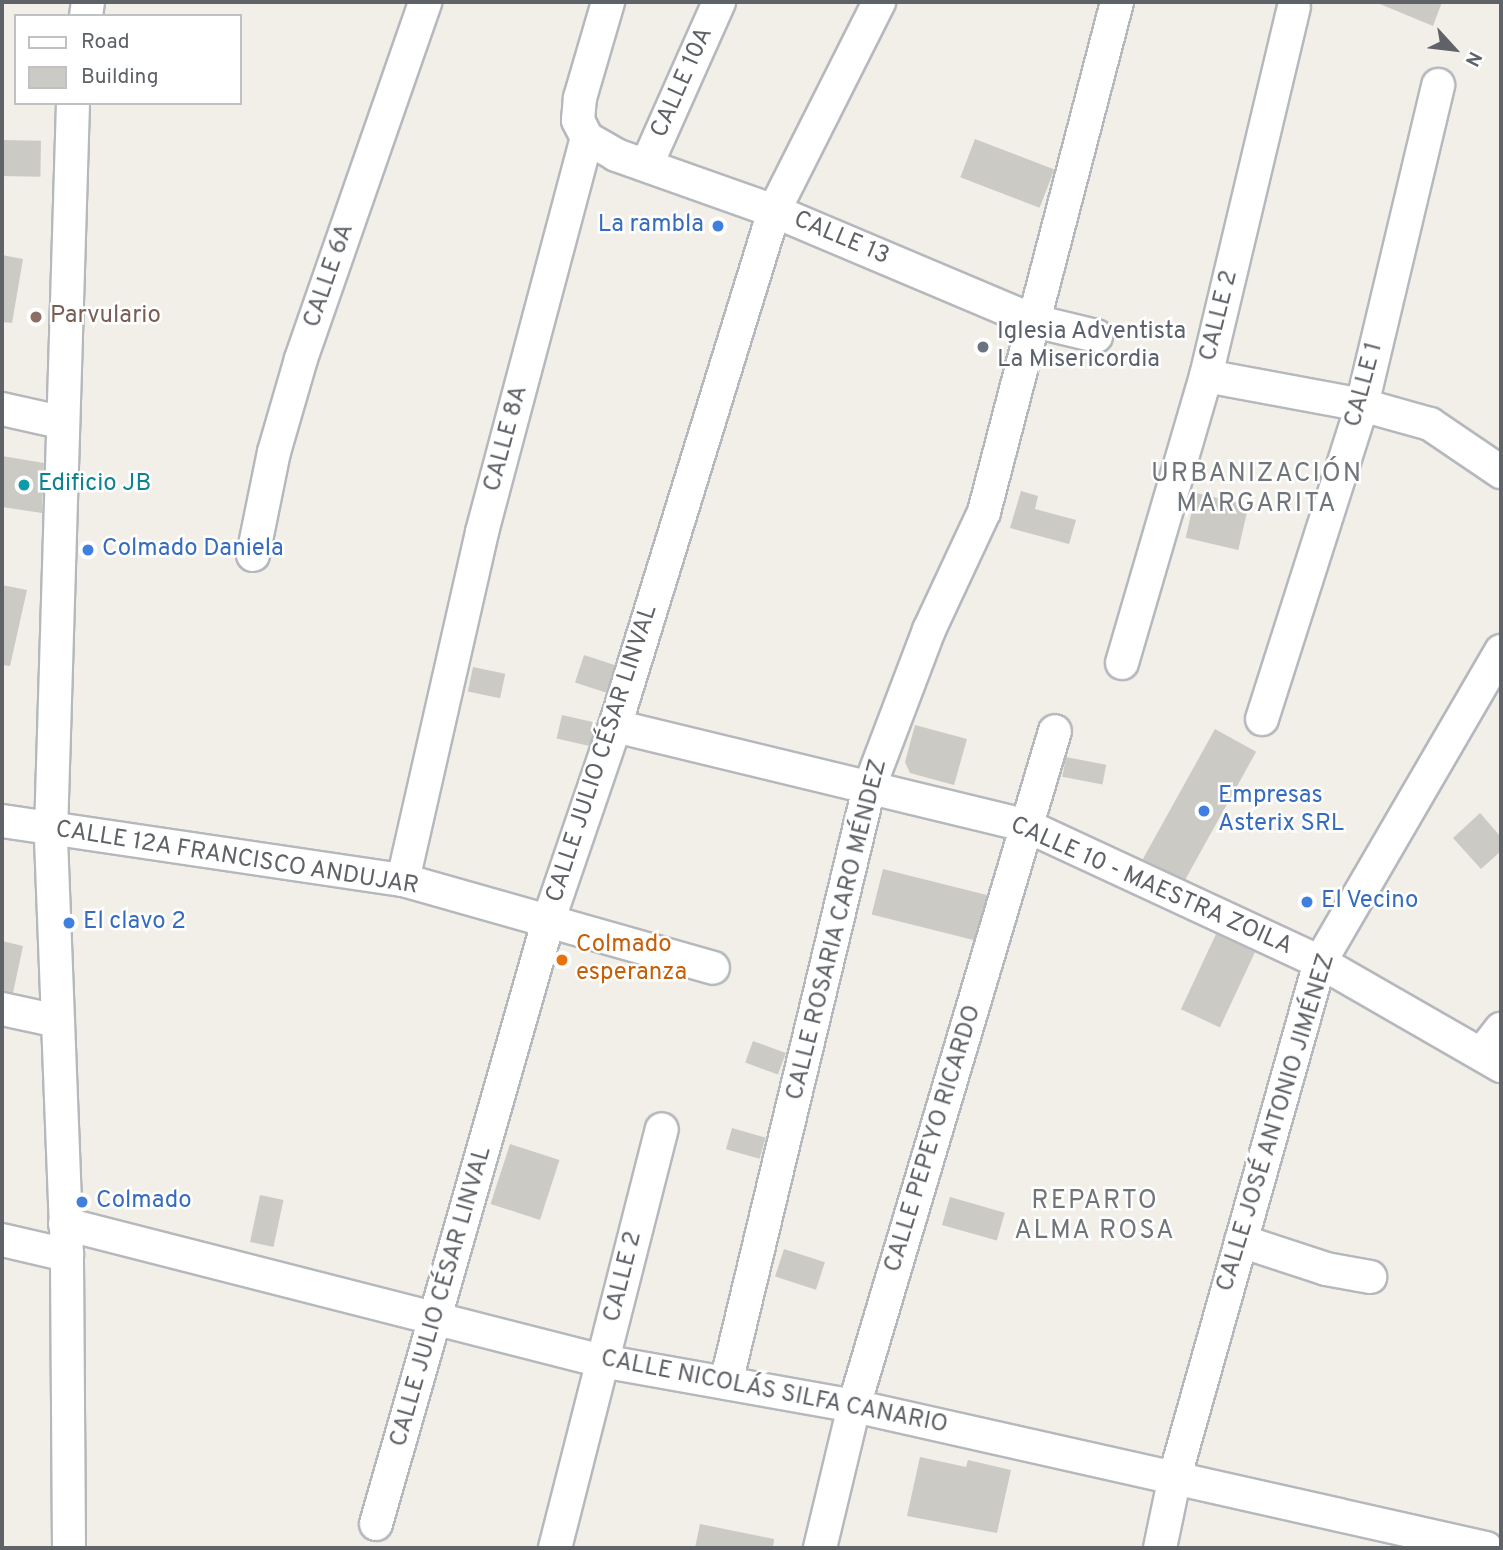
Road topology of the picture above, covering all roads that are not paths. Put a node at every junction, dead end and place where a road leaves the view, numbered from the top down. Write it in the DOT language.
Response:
graph roads {
  1 [pos="425,2"];
  2 [pos="608,2"];
  3 [pos="719,2"];
  4 [pos="880,2"];
  5 [pos="1117,2"];
  6 [pos="1294,7"];
  7 [pos="1437,85"];
  8 [pos="73,105"];
  9 [pos="587,138"];
  10 [pos="647,164"];
  11 [pos="774,211"];
  12 [pos="1034,321"];
  13 [pos="1096,335"];
  14 [pos="1206,376"];
  15 [pos="1362,405"];
  16 [pos="2,409"];
  17 [pos="60,422"];
  18 [pos="1501,472"];
  19 [pos="253,555"];
  20 [pos="1501,651"];
  21 [pos="1122,663"];
  22 [pos="1262,719"];
  23 [pos="615,726"];
  24 [pos="1055,731"];
  25 [pos="869,788"];
  26 [pos="2,821"];
  27 [pos="1027,826"];
  28 [pos="51,832"];
  29 [pos="403,880"];
  30 [pos="548,922"];
  31 [pos="1320,962"];
  32 [pos="713,968"];
  33 [pos="2,1009"];
  34 [pos="58,1021"];
  35 [pos="1495,1049"];
  36 [pos="662,1129"];
  37 [pos="65,1224"];
  38 [pos="2,1240"];
  39 [pos="1241,1241"];
  40 [pos="67,1255"];
  41 [pos="1370,1277"];
  42 [pos="436,1319"];
  43 [pos="603,1361"];
  44 [pos="726,1383"];
  45 [pos="854,1406"];
  46 [pos="1175,1476"];
  47 [pos="376,1524"];
  48 [pos="69,1548"];
  49 [pos="555,1548"];
  50 [pos="820,1548"];
  51 [pos="1160,1548"];
  52 [pos="1486,1548"];
  1 -- 19 [label="street, CALLE 6A"];
  2 -- 9 [label="street, CALLE 8A"];
  3 -- 10 [label="street, CALLE 10A"];
  4 -- 11 [label="street, CALLE JULIO CÉSAR LINVAL"];
  5 -- 12 [label="street, CALLE ROSARIA CARO MÉNDEZ"];
  6 -- 14 [label="street, CALLE 2"];
  7 -- 15 [label="street, CALLE 1"];
  8 -- 17 [label="street"];
  9 -- 10 [label="street, CALLE 13"];
  9 -- 29 [label="street, CALLE 8A"];
  10 -- 11 [label="street, CALLE 13"];
  11 -- 12 [label="street, CALLE 13"];
  11 -- 23 [label="street, CALLE JULIO CÉSAR LINVAL"];
  12 -- 13 [label="street, CALLE 13"];
  12 -- 25 [label="street, CALLE ROSARIA CARO MÉNDEZ"];
  14 -- 15 [label="street"];
  14 -- 21 [label="street, CALLE 2"];
  15 -- 18 [label="street"];
  15 -- 22 [label="street, CALLE 1"];
  16 -- 17 [label="street"];
  17 -- 28 [label="street"];
  20 -- 31 [label="street, CALLE JOSÉ ANTONIO JIMÉNEZ"];
  23 -- 25 [label="street, CALLE 10 - MAESTRA ZOILA"];
  23 -- 30 [label="street, CALLE JULIO CÉSAR LINVAL"];
  24 -- 27 [label="street, CALLE PEPEYO RICARDO"];
  25 -- 27 [label="street, CALLE 10 - MAESTRA ZOILA"];
  25 -- 44 [label="street, CALLE ROSARIA CARO MÉNDEZ"];
  26 -- 28 [label="street, CALLE 12A FRANCISCO ANDUJAR"];
  27 -- 31 [label="street, CALLE 10 - MAESTRA ZOILA"];
  27 -- 45 [label="street, CALLE PEPEYO RICARDO"];
  28 -- 29 [label="street, CALLE 12A FRANCISCO ANDUJAR"];
  28 -- 34 [label="street"];
  29 -- 30 [label="street, CALLE 12A FRANCISCO ANDUJAR"];
  30 -- 32 [label="street, CALLE 12A FRANCISCO ANDUJAR"];
  30 -- 42 [label="street, CALLE JULIO CÉSAR LINVAL"];
  31 -- 35 [label="street, CALLE 10 - MAESTRA ZOILA"];
  31 -- 39 [label="street, CALLE JOSÉ ANTONIO JIMÉNEZ"];
  33 -- 34 [label="street"];
  34 -- 37 [label="street"];
  36 -- 43 [label="street, CALLE 2"];
  37 -- 40 [label="street"];
  37 -- 42 [label="street, CALLE NICOLÁS SILFA CANARIO"];
  38 -- 40 [label="street"];
  39 -- 41 [label="street"];
  39 -- 46 [label="street, CALLE JOSÉ ANTONIO JIMÉNEZ"];
  40 -- 48 [label="street"];
  42 -- 43 [label="street, CALLE NICOLÁS SILFA CANARIO"];
  42 -- 47 [label="street, CALLE JULIO CÉSAR LINVAL"];
  43 -- 44 [label="street, CALLE NICOLÁS SILFA CANARIO"];
  43 -- 49 [label="street, CALLE 2"];
  44 -- 45 [label="street, CALLE NICOLÁS SILFA CANARIO"];
  45 -- 46 [label="street, CALLE NICOLÁS SILFA CANARIO"];
  45 -- 50 [label="street, CALLE PEPEYO RICARDO"];
  46 -- 51 [label="street, CALLE JOSÉ ANTONIO JIMÉNEZ"];
  46 -- 52 [label="street, CALLE NICOLÁS SILFA CANARIO"];
}
